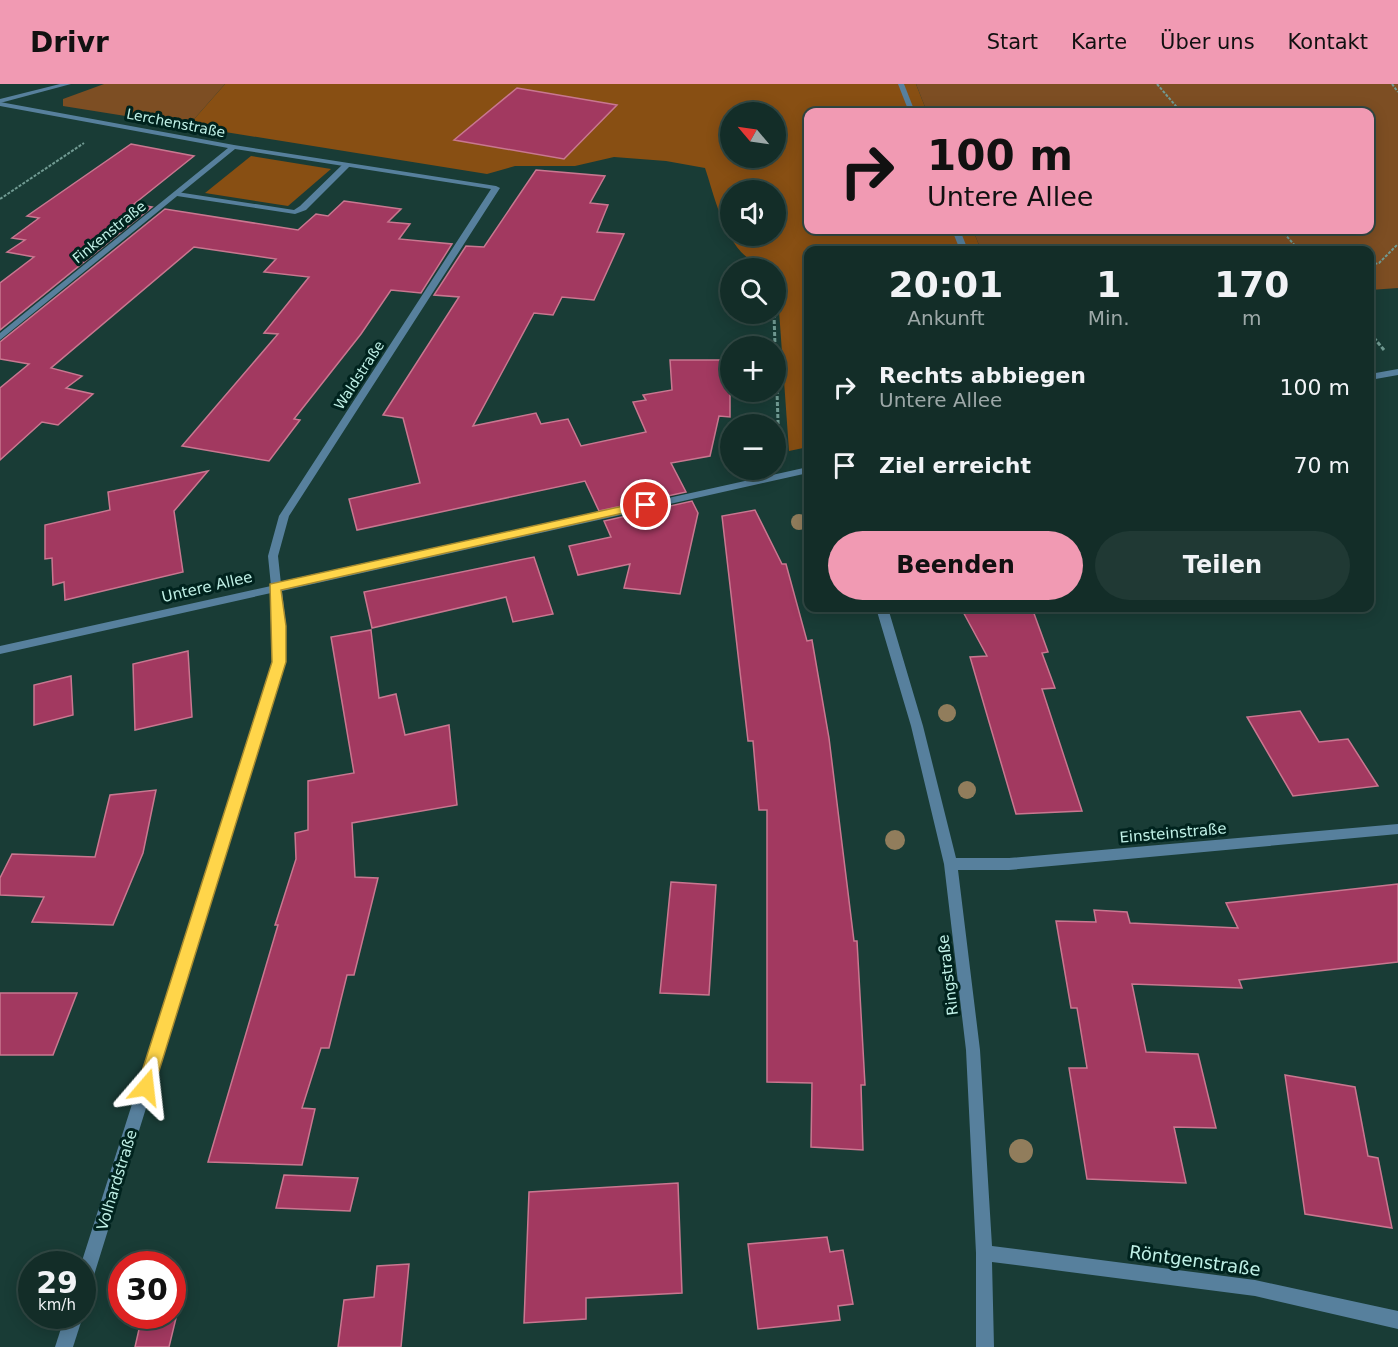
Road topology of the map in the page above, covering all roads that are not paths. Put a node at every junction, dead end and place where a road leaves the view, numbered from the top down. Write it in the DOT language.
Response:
graph roads {
  1 [pos="68,84"];
  2 [pos="901,84"];
  3 [pos="0,103"];
  4 [pos="910,108"];
  5 [pos="234,147"];
  6 [pos="347,165"];
  7 [pos="496,188"];
  8 [pos="177,194"];
  9 [pos="0,337"];
  10 [pos="1398,372"];
  11 [pos="1374,376"];
  12 [pos="804,471"];
  13 [pos="274,587"];
  14 [pos="883,612"];
  15 [pos="0,650"];
  16 [pos="1398,829"];
  17 [pos="951,864"];
  18 [pos="94,1251"];
  19 [pos="984,1253"];
  20 [pos="1398,1320"];
  21 [pos="70,1329"];
  22 [pos="64,1347"];
  23 [pos="985,1347"];
  1 -- 3 [label="street"];
  2 -- 4 [label="street"];
  3 -- 5 [label="street, Lerchenstraße"];
  5 -- 6 [label="street, Lerchenstraße"];
  5 -- 8 [label="street, Finkenstraße"];
  6 -- 7 [label="street, Lerchenstraße"];
  6 -- 8 [label="street"];
  7 -- 13 [label="street, Waldstraße"];
  8 -- 9 [label="street, Finkenstraße"];
  10 -- 11 [label="street"];
  12 -- 13 [label="street, Untere Allee"];
  13 -- 15 [label="street, Untere Allee"];
  13 -- 18 [label="street, Volhardstraße"];
  14 -- 17 [label="street, Ringstraße"];
  16 -- 17 [label="street, Einsteinstraße"];
  17 -- 19 [label="street, Ringstraße"];
  19 -- 20 [label="street, Röntgenstraße"];
  19 -- 23 [label="street, Ringstraße"];
  21 -- 22 [label="street"];
}
